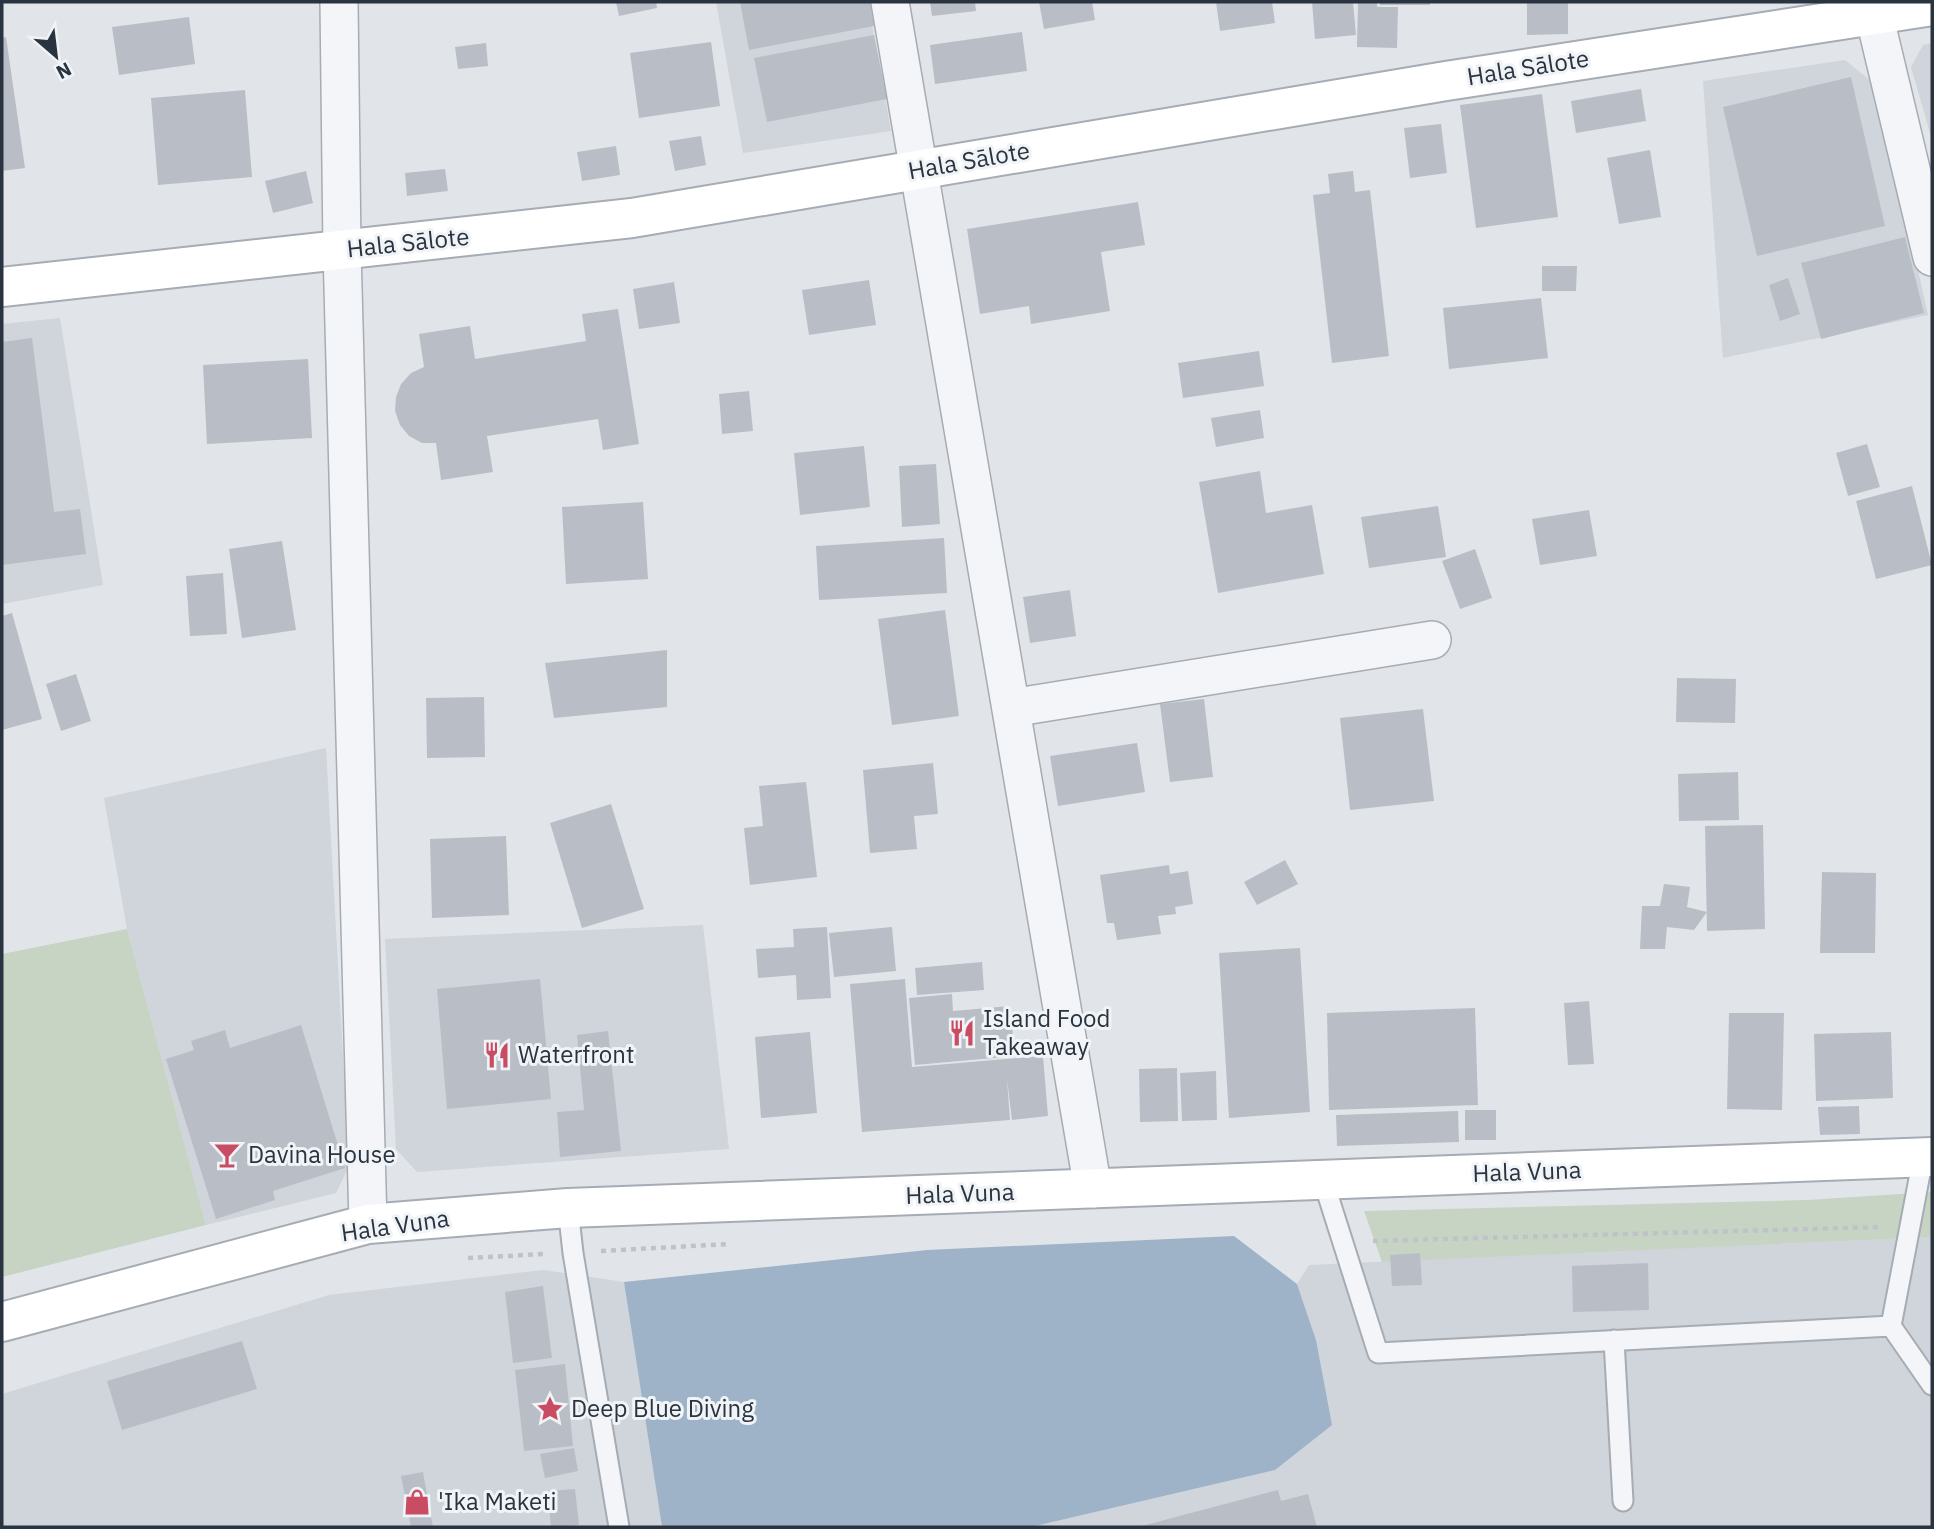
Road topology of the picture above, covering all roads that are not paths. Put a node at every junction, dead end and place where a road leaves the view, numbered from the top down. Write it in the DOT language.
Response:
graph roads {
  1 [pos="339,2"];
  2 [pos="890,2"];
  3 [pos="1932,6"];
  4 [pos="1872,8"];
  5 [pos="919,169"];
  6 [pos="342,250"];
  7 [pos="1932,257"];
  8 [pos="2,287"];
  9 [pos="1432,640"];
  10 [pos="1011,708"];
  11 [pos="1927,1157"];
  12 [pos="1323,1180"];
  13 [pos="1093,1189"];
  14 [pos="568,1208"];
  15 [pos="369,1224"];
  16 [pos="2,1322"];
  17 [pos="1891,1326"];
  18 [pos="1614,1340"];
  19 [pos="1932,1385"];
  20 [pos="1623,1501"];
  21 [pos="619,1527"];
  1 -- 6 [label="street"];
  2 -- 5 [label="street"];
  3 -- 4 [label="main road, Hala Sālote"];
  4 -- 5 [label="main road, Hala Sālote"];
  4 -- 7 [label="street"];
  5 -- 6 [label="main road, Hala Sālote"];
  5 -- 10 [label="street"];
  6 -- 8 [label="main road, Hala Sālote"];
  6 -- 15 [label="street"];
  9 -- 10 [label="street"];
  10 -- 13 [label="street"];
  11 -- 12 [label="main road, Hala Vuna"];
  11 -- 17 [label="lane"];
  12 -- 13 [label="main road, Hala Vuna"];
  12 -- 18 [label="lane"];
  13 -- 14 [label="main road, Hala Vuna"];
  14 -- 15 [label="main road, Hala Vuna"];
  14 -- 21 [label="lane"];
  15 -- 16 [label="main road, Hala Vuna"];
  17 -- 18 [label="lane"];
  17 -- 19 [label="lane"];
  18 -- 20 [label="lane"];
}
